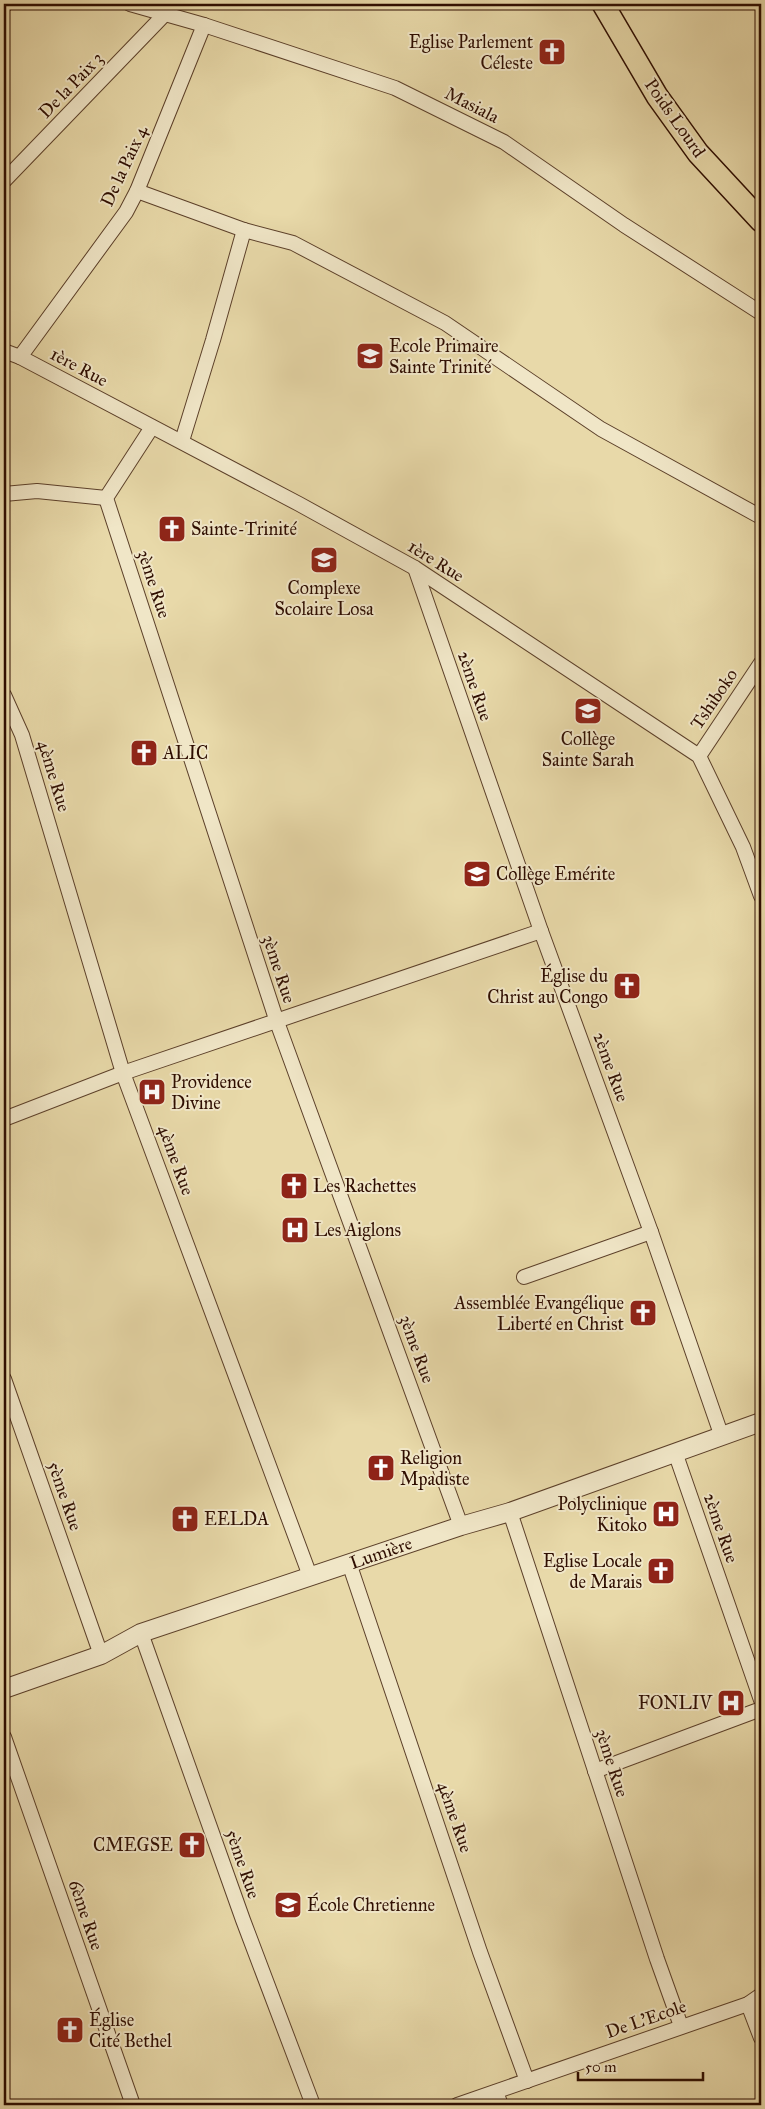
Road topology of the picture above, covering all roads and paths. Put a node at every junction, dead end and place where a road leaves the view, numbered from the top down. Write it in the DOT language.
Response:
graph roads {
  1 [pos="130,4"];
  2 [pos="603,4"];
  3 [pos="165,14"];
  4 [pos="204,25"];
  5 [pos="4,181"];
  6 [pos="137,191"];
  7 [pos="761,221"];
  8 [pos="244,230"];
  9 [pos="761,313"];
  10 [pos="4,351"];
  11 [pos="20,357"];
  12 [pos="152,427"];
  13 [pos="182,441"];
  14 [pos="4,494"];
  15 [pos="106,498"];
  16 [pos="761,517"];
  17 [pos="415,568"];
  18 [pos="761,663"];
  19 [pos="4,695"];
  20 [pos="699,756"];
  21 [pos="761,896"];
  22 [pos="541,931"];
  23 [pos="276,1022"];
  24 [pos="123,1073"];
  25 [pos="4,1119"];
  26 [pos="651,1232"];
  27 [pos="524,1277"];
  28 [pos="4,1379"];
  29 [pos="761,1422"];
  30 [pos="722,1437"];
  31 [pos="675,1452"];
  32 [pos="510,1512"];
  33 [pos="462,1526"];
  34 [pos="349,1564"];
  35 [pos="310,1576"];
  36 [pos="141,1633"];
  37 [pos="101,1655"];
  38 [pos="4,1690"];
  39 [pos="761,1700"];
  40 [pos="761,1709"];
  41 [pos="4,1737"];
  42 [pos="595,1771"];
  43 [pos="761,1995"];
  44 [pos="748,2004"];
  45 [pos="681,2026"];
  46 [pos="761,2038"];
  47 [pos="527,2081"];
  48 [pos="498,2099"];
  49 [pos="133,2105"];
  50 [pos="313,2105"];
  51 [pos="457,2105"];
  1 -- 3 [label="street, Masiala"];
  2 -- 7 [label="main road, Poids Lourd"];
  3 -- 4 [label="street, Masiala"];
  3 -- 5 [label="street, De la Paix 3"];
  4 -- 6 [label="street, De la Paix 4"];
  4 -- 9 [label="street, Masiala"];
  6 -- 8 [label="street"];
  6 -- 11 [label="street, De la Paix 4"];
  8 -- 13 [label="street"];
  8 -- 16 [label="street"];
  10 -- 11 [label="street, 1ère Rue"];
  11 -- 12 [label="street, 1ère Rue"];
  12 -- 13 [label="street, 1ère Rue"];
  12 -- 15 [label="street"];
  13 -- 17 [label="street, 1ère Rue"];
  14 -- 15 [label="street"];
  15 -- 23 [label="street, 3ème Rue"];
  17 -- 20 [label="street, 1ère Rue"];
  17 -- 22 [label="street, 2ème Rue"];
  18 -- 20 [label="street, Tshiboko"];
  19 -- 24 [label="street, 4ème Rue"];
  20 -- 21 [label="street"];
  22 -- 23 [label="street"];
  22 -- 26 [label="street, 2ème Rue"];
  23 -- 24 [label="street"];
  23 -- 33 [label="street, 3ème Rue"];
  24 -- 25 [label="street"];
  24 -- 35 [label="street, 4ème Rue"];
  26 -- 27 [label="street"];
  26 -- 30 [label="street, 2ème Rue"];
  28 -- 37 [label="street, 5ème Rue"];
  29 -- 30 [label="street, Lumière"];
  30 -- 31 [label="street, Lumière"];
  31 -- 32 [label="street, Lumière"];
  31 -- 39 [label="street, 2ème Rue"];
  32 -- 33 [label="street, Lumière"];
  32 -- 42 [label="street, 3ème Rue"];
  33 -- 34 [label="street, Lumière"];
  34 -- 35 [label="street, Lumière"];
  34 -- 47 [label="street, 4ème Rue"];
  35 -- 36 [label="street, Lumière"];
  36 -- 37 [label="street, Lumière"];
  36 -- 50 [label="street, 5ème Rue"];
  37 -- 38 [label="street, Lumière"];
  40 -- 42 [label="street"];
  41 -- 49 [label="street, 6ème Rue"];
  42 -- 45 [label="street, 3ème Rue"];
  43 -- 44 [label="street, De L'Ecole"];
  44 -- 45 [label="street, De L'Ecole"];
  44 -- 46 [label="street"];
  45 -- 47 [label="street, De L'Ecole"];
  47 -- 48 [label="street, De L'Ecole"];
  48 -- 51 [label="street, De L'Ecole"];
}
